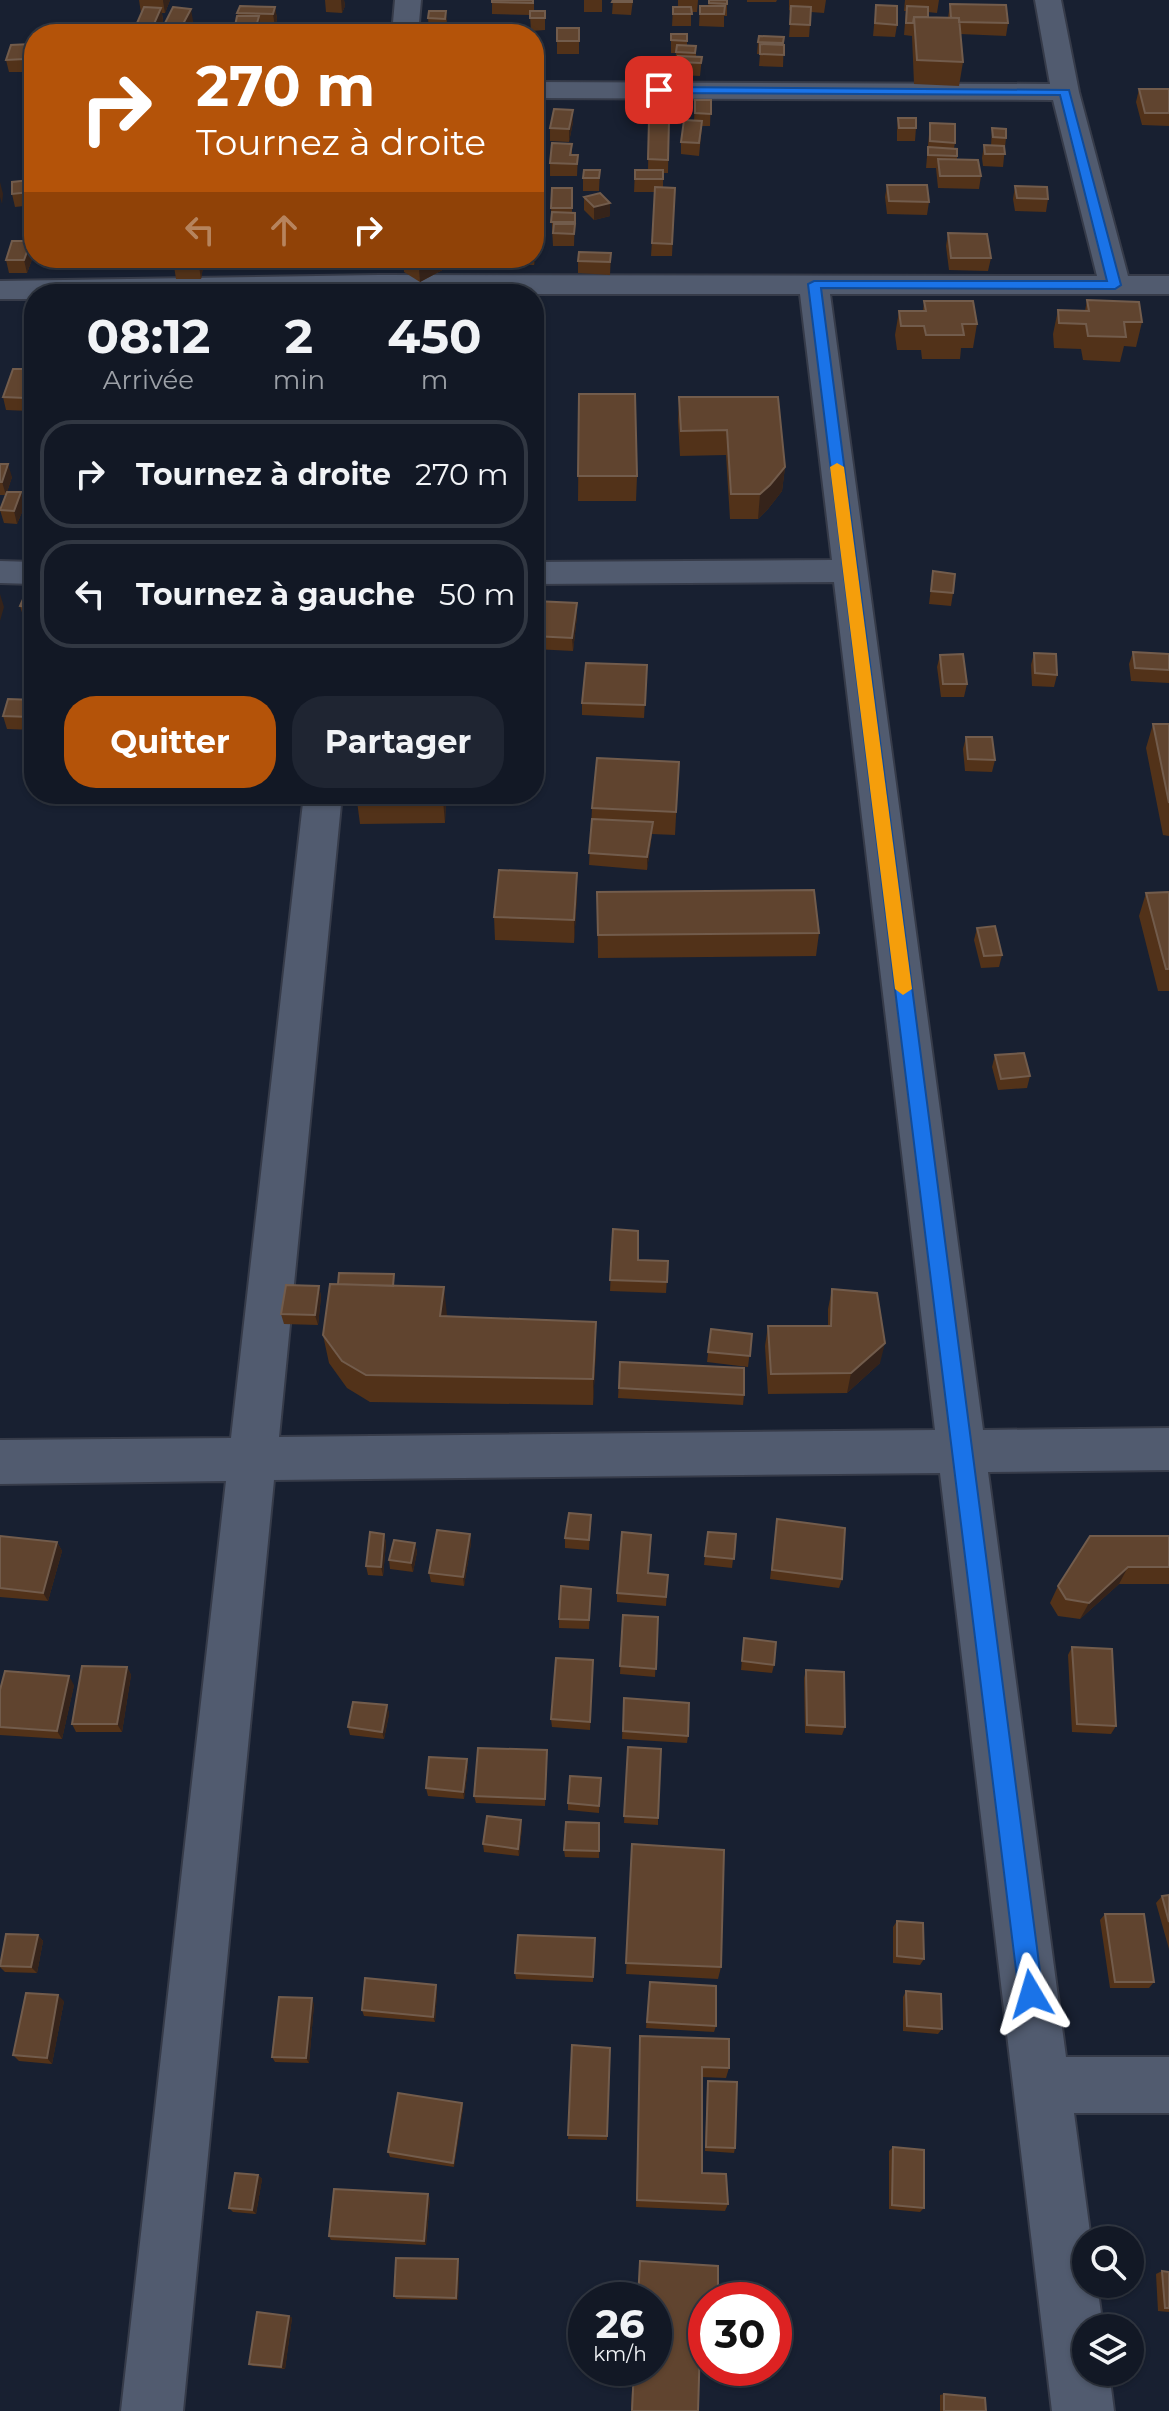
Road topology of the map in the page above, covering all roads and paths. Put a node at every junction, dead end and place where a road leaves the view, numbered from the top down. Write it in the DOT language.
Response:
graph roads {
  1 [pos="408,0"];
  2 [pos="1048,0"];
  3 [pos="406,24"];
  4 [pos="544,90"];
  5 [pos="1065,92"];
  6 [pos="380,279"];
  7 [pos="207,284"];
  8 [pos="814,284"];
  9 [pos="1115,285"];
  10 [pos="1169,285"];
  11 [pos="24,289"];
  12 [pos="0,290"];
  13 [pos="850,571"];
  14 [pos="0,572"];
  15 [pos="24,573"];
  16 [pos="544,573"];
  17 [pos="322,804"];
  18 [pos="962,1449"];
  19 [pos="1169,1449"];
  20 [pos="252,1461"];
  21 [pos="0,1462"];
  22 [pos="1042,2085"];
  23 [pos="1169,2085"];
  24 [pos="152,2411"];
  25 [pos="1083,2411"];
  1 -- 3 [label="street"];
  2 -- 5 [label="street"];
  4 -- 5 [label="street"];
  5 -- 9 [label="street"];
  6 -- 7 [label="street"];
  6 -- 8 [label="street"];
  8 -- 9 [label="street"];
  8 -- 13 [label="street"];
  9 -- 10 [label="street"];
  11 -- 12 [label="street"];
  13 -- 16 [label="street"];
  13 -- 18 [label="street"];
  14 -- 15 [label="street"];
  17 -- 20 [label="street"];
  18 -- 19 [label="street"];
  18 -- 20 [label="street"];
  18 -- 22 [label="street"];
  20 -- 21 [label="street"];
  20 -- 24 [label="street"];
  22 -- 23 [label="street"];
  22 -- 25 [label="street"];
}
